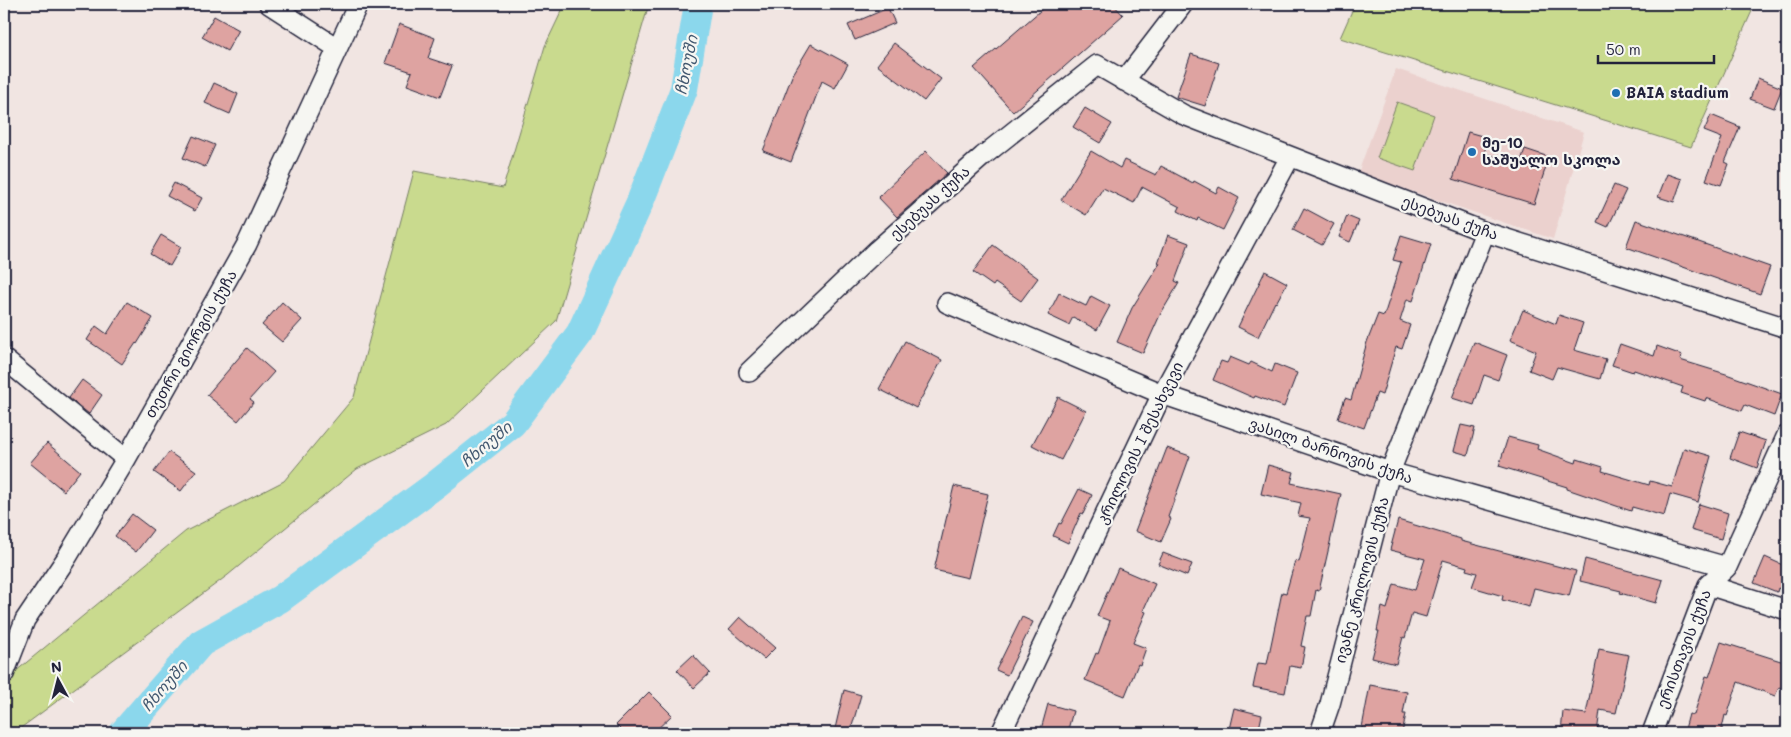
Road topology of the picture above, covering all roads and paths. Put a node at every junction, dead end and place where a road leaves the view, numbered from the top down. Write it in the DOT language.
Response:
graph roads {
  1 [pos="269,4"];
  2 [pos="358,4"];
  3 [pos="1183,4"];
  4 [pos="337,48"];
  5 [pos="1124,81"];
  6 [pos="1290,157"];
  7 [pos="1485,232"];
  8 [pos="947,303"];
  9 [pos="1787,328"];
  10 [pos="4,359"];
  11 [pos="749,372"];
  12 [pos="1162,394"];
  13 [pos="1787,435"];
  14 [pos="126,459"];
  15 [pos="1390,472"];
  16 [pos="1727,567"];
  17 [pos="1708,586"];
  18 [pos="1787,610"];
  19 [pos="4,674"];
  20 [pos="1001,733"];
  21 [pos="1320,733"];
  22 [pos="1652,733"];
  1 -- 4 [label="street"];
  2 -- 4 [label="street, თეთრი გიორგის ქუჩა"];
  3 -- 5 [label="street"];
  4 -- 14 [label="street, თეთრი გიორგის ქუჩა"];
  5 -- 6 [label="street, ესებუას ქუჩა"];
  5 -- 11 [label="street, ესებუას ქუჩა"];
  6 -- 7 [label="street, ესებუას ქუჩა"];
  6 -- 12 [label="street, კრილოვის I შესახვევი"];
  7 -- 9 [label="street, ესებუას ქუჩა"];
  7 -- 15 [label="street, ივანე კრილოვის ქუჩა"];
  8 -- 12 [label="street, ვასილ ბარნოვის ქუჩა"];
  10 -- 14 [label="street"];
  12 -- 15 [label="street, ვასილ ბარნოვის ქუჩა"];
  12 -- 20 [label="street, კრილოვის I შესახვევი"];
  13 -- 16 [label="street, ერისთავის ქუჩა"];
  14 -- 19 [label="street, თეთრი გიორგის ქუჩა"];
  15 -- 16 [label="street, ვასილ ბარნოვის ქუჩა"];
  15 -- 21 [label="street, ივანე კრილოვის ქუჩა"];
  16 -- 17 [label="street, ერისთავის ქუჩა"];
  17 -- 18 [label="street"];
  17 -- 22 [label="street, ერისთავის ქუჩა"];
}
